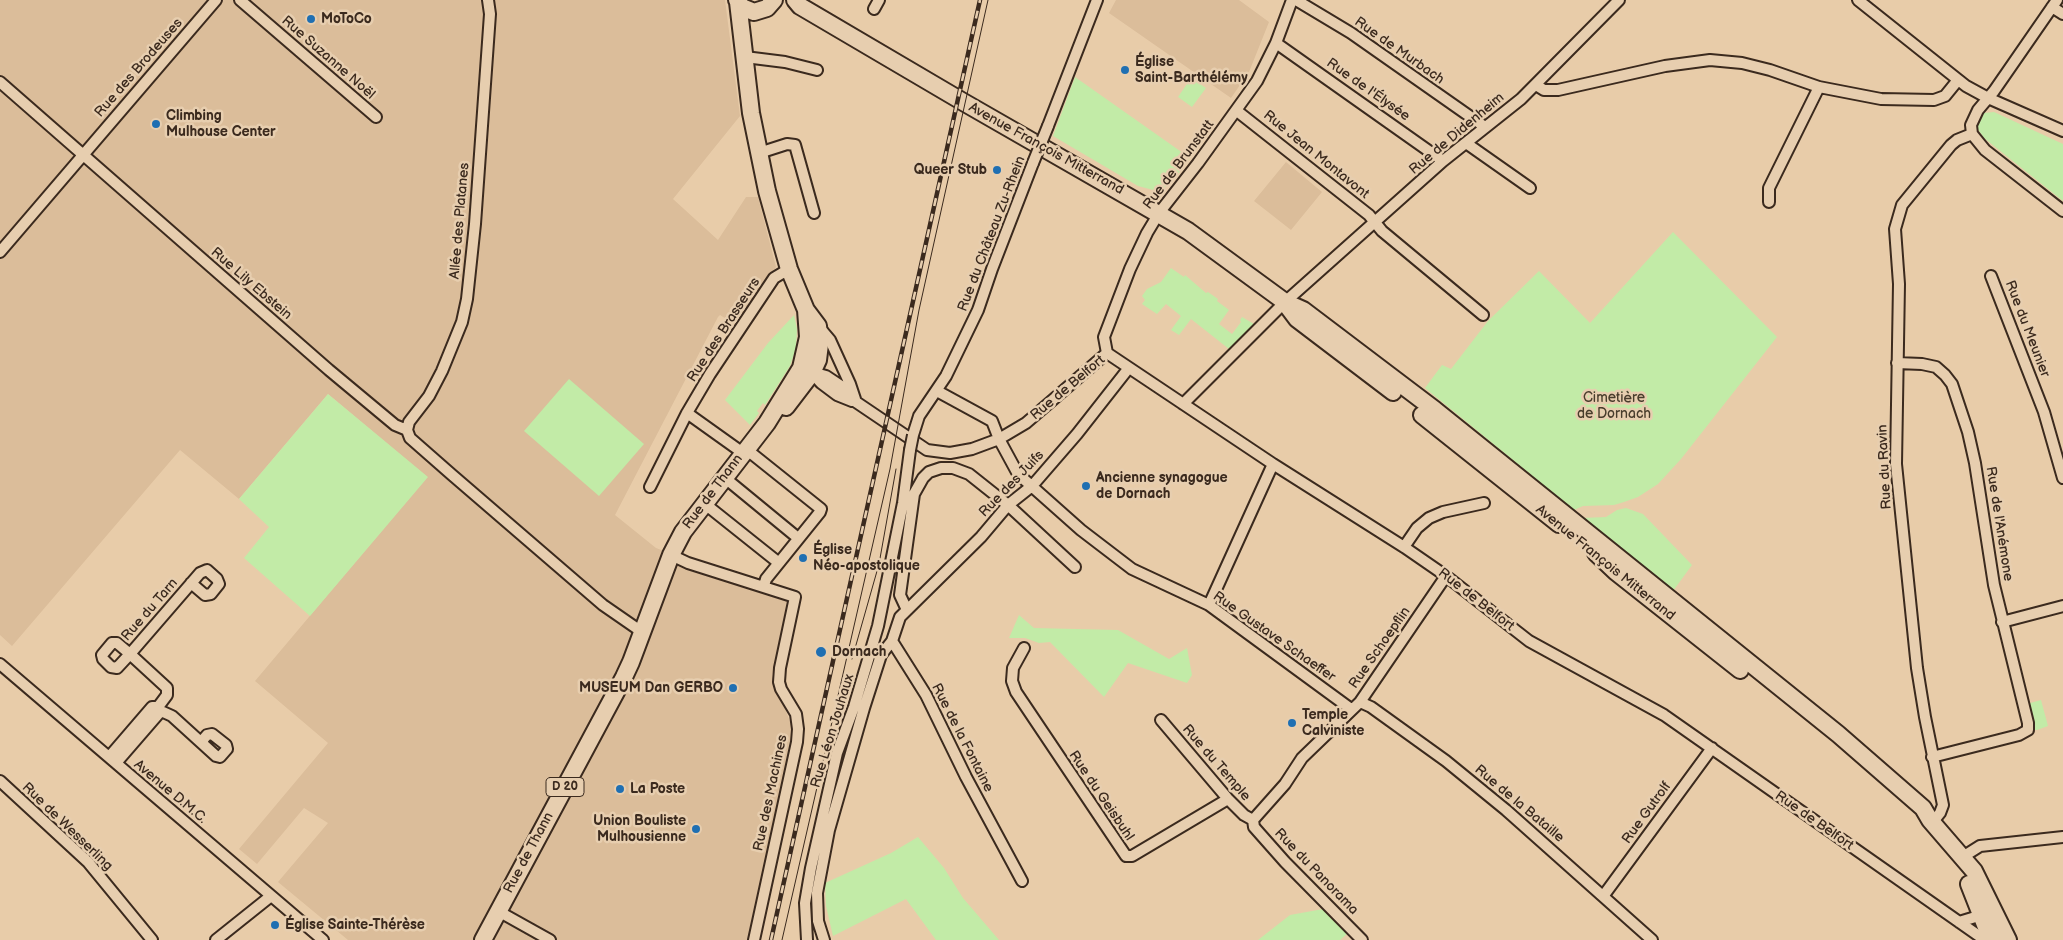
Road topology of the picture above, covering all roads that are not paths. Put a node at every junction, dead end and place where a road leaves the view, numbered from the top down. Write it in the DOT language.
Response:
graph roads {
  1 [pos="216,0"];
  2 [pos="240,0"];
  3 [pos="488,0"];
  4 [pos="1097,0"];
  5 [pos="1294,0"];
  6 [pos="1619,0"];
  7 [pos="1858,0"];
  8 [pos="737,1"];
  9 [pos="797,3"];
  10 [pos="2055,4"];
  11 [pos="769,5"];
  12 [pos="2063,14"];
  13 [pos="742,31"];
  14 [pos="1276,43"];
  15 [pos="745,57"];
  16 [pos="817,70"];
  17 [pos="1958,80"];
  18 [pos="0,82"];
  19 [pos="1536,85"];
  20 [pos="1820,87"];
  21 [pos="1988,98"];
  22 [pos="1237,111"];
  23 [pos="376,117"];
  24 [pos="1485,127"];
  25 [pos="1971,130"];
  26 [pos="2063,131"];
  27 [pos="1466,143"];
  28 [pos="759,153"];
  29 [pos="82,155"];
  30 [pos="1443,161"];
  31 [pos="1530,188"];
  32 [pos="1769,202"];
  33 [pos="2063,211"];
  34 [pos="814,213"];
  35 [pos="1159,213"];
  36 [pos="1376,223"];
  37 [pos="0,252"];
  38 [pos="789,269"];
  39 [pos="1991,276"];
  40 [pos="1285,302"];
  41 [pos="806,310"];
  42 [pos="1483,315"];
  43 [pos="818,326"];
  44 [pos="1107,353"];
  45 [pos="1897,363"];
  46 [pos="1128,368"];
  47 [pos="807,370"];
  48 [pos="937,391"];
  49 [pos="856,402"];
  50 [pos="1183,404"];
  51 [pos="687,413"];
  52 [pos="407,430"];
  53 [pos="999,439"];
  54 [pos="2059,447"];
  55 [pos="745,451"];
  56 [pos="1274,464"];
  57 [pos="725,478"];
  58 [pos="2063,478"];
  59 [pos="1032,486"];
  60 [pos="650,488"];
  61 [pos="1484,503"];
  62 [pos="705,504"];
  63 [pos="1008,505"];
  64 [pos="798,538"];
  65 [pos="1404,547"];
  66 [pos="671,556"];
  67 [pos="779,563"];
  68 [pos="1075,567"];
  69 [pos="1446,576"];
  70 [pos="191,583"];
  71 [pos="764,586"];
  72 [pos="1209,605"];
  73 [pos="2063,606"];
  74 [pos="907,610"];
  75 [pos="2002,622"];
  76 [pos="642,632"];
  77 [pos="892,641"];
  78 [pos="1024,648"];
  79 [pos="0,664"];
  80 [pos="1355,705"];
  81 [pos="160,709"];
  82 [pos="1161,720"];
  83 [pos="201,742"];
  84 [pos="1712,748"];
  85 [pos="1932,757"];
  86 [pos="112,760"];
  87 [pos="0,781"];
  88 [pos="1228,798"];
  89 [pos="1253,820"];
  90 [pos="1931,821"];
  91 [pos="2063,837"];
  92 [pos="1961,858"];
  93 [pos="1022,881"];
  94 [pos="1604,895"];
  95 [pos="271,896"];
  96 [pos="498,912"];
  97 [pos="1982,915"];
  98 [pos="1959,922"];
  99 [pos="2001,925"];
  100 [pos="1990,939"];
  101 [pos="152,940"];
  102 [pos="216,940"];
  103 [pos="323,940"];
  104 [pos="482,940"];
  105 [pos="550,940"];
  106 [pos="754,940"];
  107 [pos="806,940"];
  108 [pos="824,940"];
  109 [pos="1362,940"];
  110 [pos="1652,940"];
  111 [pos="2008,940"];
  1 -- 29 [label="street, Rue des Brodeuses"];
  2 -- 23 [label="street, Rue Suzanne Noël"];
  3 -- 52 [label="street, Allée des Platanes"];
  4 -- 48 [label="street, Rue du Château Zu-Rhein, bridge"];
  5 -- 14 [label="street, Rue de Brunstatt"];
  5 -- 24 [label="street, Rue de Murbach"];
  6 -- 19 [label="street, Rue de Didenheim"];
  7 -- 17 [label="street"];
  8 -- 11 [label="main road, Avenue François Mitterrand"];
  8 -- 13 [label="main road"];
  9 -- 11 [label="main road, Avenue François Mitterrand"];
  9 -- 35 [label="main road, Avenue François Mitterrand"];
  10 -- 12 [label="street"];
  10 -- 21 [label="street"];
  11 -- 13 [label="main road"];
  13 -- 15 [label="main road"];
  14 -- 22 [label="street, Rue de Brunstatt"];
  14 -- 30 [label="street, Rue de l'Élysée"];
  15 -- 16 [label="street"];
  15 -- 28 [label="main road"];
  17 -- 20 [label="street"];
  17 -- 21 [label="street"];
  18 -- 29 [label="street, Rue Lily Ebstein"];
  19 -- 20 [label="street"];
  19 -- 24 [label="street, Rue de Didenheim"];
  20 -- 32 [label="street"];
  21 -- 25 [label="street"];
  21 -- 26 [label="street"];
  22 -- 35 [label="street, Rue de Brunstatt"];
  22 -- 36 [label="street, Rue Jean Montavont"];
  24 -- 27 [label="street, Rue de Didenheim"];
  25 -- 33 [label="street"];
  25 -- 45 [label="street, Rue du Ravin"];
  27 -- 30 [label="street, Rue de Didenheim"];
  27 -- 31 [label="street"];
  28 -- 34 [label="street"];
  28 -- 38 [label="main road"];
  29 -- 37 [label="street, Rue des Brodeuses"];
  29 -- 52 [label="street, Rue Lily Ebstein"];
  30 -- 36 [label="street, Rue de Didenheim"];
  35 -- 40 [label="main road, Avenue François Mitterrand"];
  35 -- 44 [label="street, Rue de Brunstatt"];
  36 -- 40 [label="street, Rue de Didenheim"];
  36 -- 42 [label="street, Rue Jean Montavont"];
  38 -- 41 [label="main road"];
  38 -- 51 [label="street, Rue des Brasseurs"];
  39 -- 54 [label="street, Rue du Meunier"];
  40 -- 50 [label="street, Rue de Didenheim"];
  40 -- 90 [label="main road, Avenue François Mitterrand"];
  41 -- 43 [label="main road"];
  41 -- 47 [label="main road"];
  43 -- 47 [label="main road"];
  43 -- 49 [label="street"];
  44 -- 46 [label="street, Rue de Belfort"];
  44 -- 53 [label="street, Rue de Belfort"];
  45 -- 75 [label="street, Rue de l'Anémone"];
  45 -- 85 [label="street, Rue du Ravin"];
  46 -- 50 [label="street, Rue de Belfort"];
  46 -- 59 [label="street, Rue des Juifs"];
  47 -- 49 [label="street, Rue de Belfort"];
  47 -- 55 [label="main road, Rue de Thann / D 20"];
  48 -- 53 [label="street"];
  48 -- 107 [label="street, Rue Léon Jouhaux, bridge"];
  49 -- 53 [label="street, Rue de Belfort"];
  50 -- 56 [label="street, Rue de Belfort"];
  51 -- 55 [label="street"];
  51 -- 60 [label="street, Rue des Brasseurs"];
  52 -- 76 [label="street"];
  53 -- 59 [label="street, Rue Gustave Schaeffer"];
  54 -- 58 [label="street, Rue du Meunier"];
  55 -- 57 [label="main road, Rue de Thann / D 20"];
  55 -- 64 [label="street"];
  56 -- 65 [label="street, Rue de Belfort"];
  56 -- 72 [label="street"];
  57 -- 62 [label="main road, Rue de Thann / D 20"];
  57 -- 64 [label="street"];
  59 -- 63 [label="street, Rue des Juifs"];
  59 -- 72 [label="street, Rue Gustave Schaeffer"];
  61 -- 65 [label="street"];
  62 -- 66 [label="main road, Rue de Thann / D 20"];
  62 -- 67 [label="street"];
  63 -- 68 [label="street"];
  63 -- 74 [label="street, Rue des Juifs"];
  63 -- 74 [label="street"];
  64 -- 67 [label="street"];
  65 -- 69 [label="street, Rue de Belfort"];
  66 -- 71 [label="street"];
  66 -- 76 [label="main road, Rue de Thann / D 20"];
  67 -- 71 [label="street"];
  69 -- 80 [label="street, Rue Schoepflin"];
  69 -- 84 [label="street, Rue de Belfort"];
  70 -- 81 [label="street, Rue du Tarn"];
  71 -- 106 [label="street, Rue des Machines"];
  72 -- 80 [label="street, Rue Gustave Schaeffer"];
  73 -- 75 [label="street"];
  74 -- 77 [label="street"];
  75 -- 85 [label="street, Rue de l'Anémone"];
  76 -- 96 [label="main road, Rue de Thann / D 20"];
  77 -- 93 [label="street, Rue de la Fontaine"];
  77 -- 108 [label="street"];
  78 -- 88 [label="street, Rue du Geisbuhl"];
  79 -- 86 [label="street, Avenue D.M.C."];
  80 -- 89 [label="street, Rue Schoepflin"];
  80 -- 94 [label="street, Rue de la Bataille"];
  81 -- 83 [label="street"];
  81 -- 86 [label="street"];
  82 -- 88 [label="street, Rue du Temple"];
  84 -- 94 [label="street, Rue Gutrolf"];
  84 -- 98 [label="street, Rue de Belfort"];
  85 -- 90 [label="street, Rue du Ravin"];
  86 -- 95 [label="street, Avenue D.M.C."];
  87 -- 101 [label="street, Rue de Wesserling"];
  88 -- 89 [label="street, Rue du Temple"];
  89 -- 109 [label="street, Rue du Panorama"];
  90 -- 92 [label="main road, Avenue François Mitterrand"];
  91 -- 92 [label="street"];
  92 -- 97 [label="main road, Avenue François Mitterrand"];
  92 -- 99 [label="main road, Avenue François Mitterrand"];
  94 -- 110 [label="street, Rue de la Bataille"];
  95 -- 102 [label="street"];
  95 -- 103 [label="street, Avenue D.M.C."];
  96 -- 104 [label="main road, Rue de Thann / D 20"];
  96 -- 105 [label="street"];
  97 -- 98 [label="street"];
  97 -- 99 [label="street"];
  97 -- 100 [label="main road, Rue de Belfort"];
  98 -- 100 [label="street, Rue de Belfort"];
  99 -- 111 [label="main road"];
}
